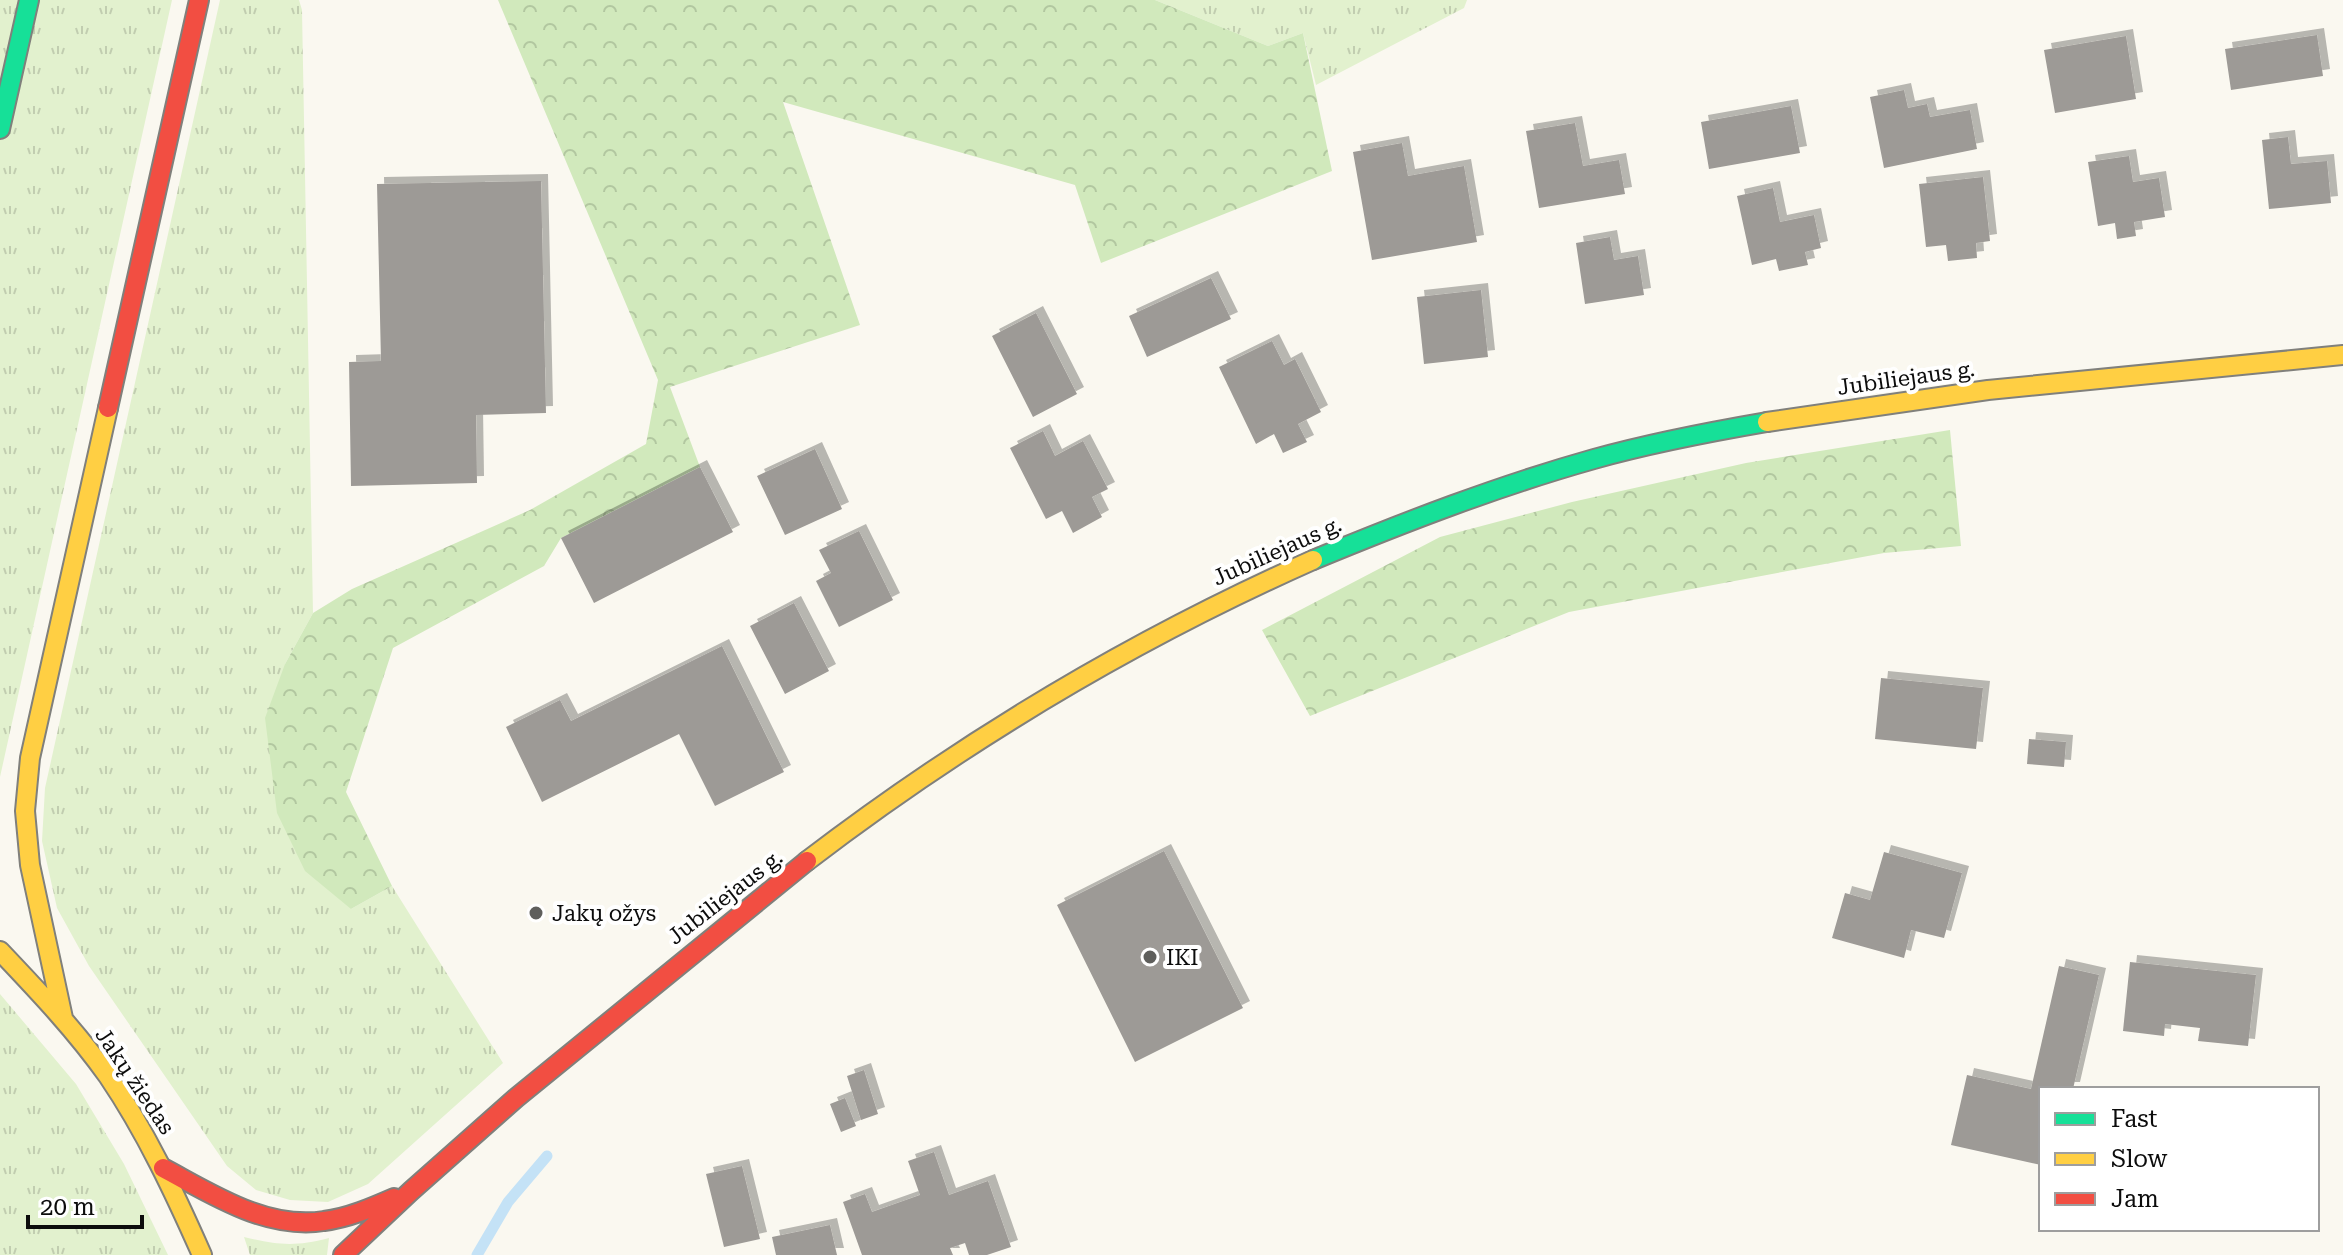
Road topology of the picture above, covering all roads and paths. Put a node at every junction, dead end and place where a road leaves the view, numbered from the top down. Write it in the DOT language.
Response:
graph roads {
  1 [pos="29,0"];
  2 [pos="199,0"];
  3 [pos="0,129"];
  4 [pos="2343,355"];
  5 [pos="0,951"];
  6 [pos="63,1018"];
  7 [pos="163,1168"];
  8 [pos="404,1194"];
  9 [pos="202,1255"];
  10 [pos="343,1255"];
  1 -- 3 [label="main road"];
  2 -- 6 [label="main road"];
  4 -- 8 [label="main road, Jubiliejaus g."];
  5 -- 6 [label="main road, Jakų žiedas"];
  6 -- 7 [label="main road, Jakų žiedas"];
  7 -- 8 [label="main road"];
  7 -- 9 [label="main road, Jakų žiedas"];
  8 -- 10 [label="main road"];
}
